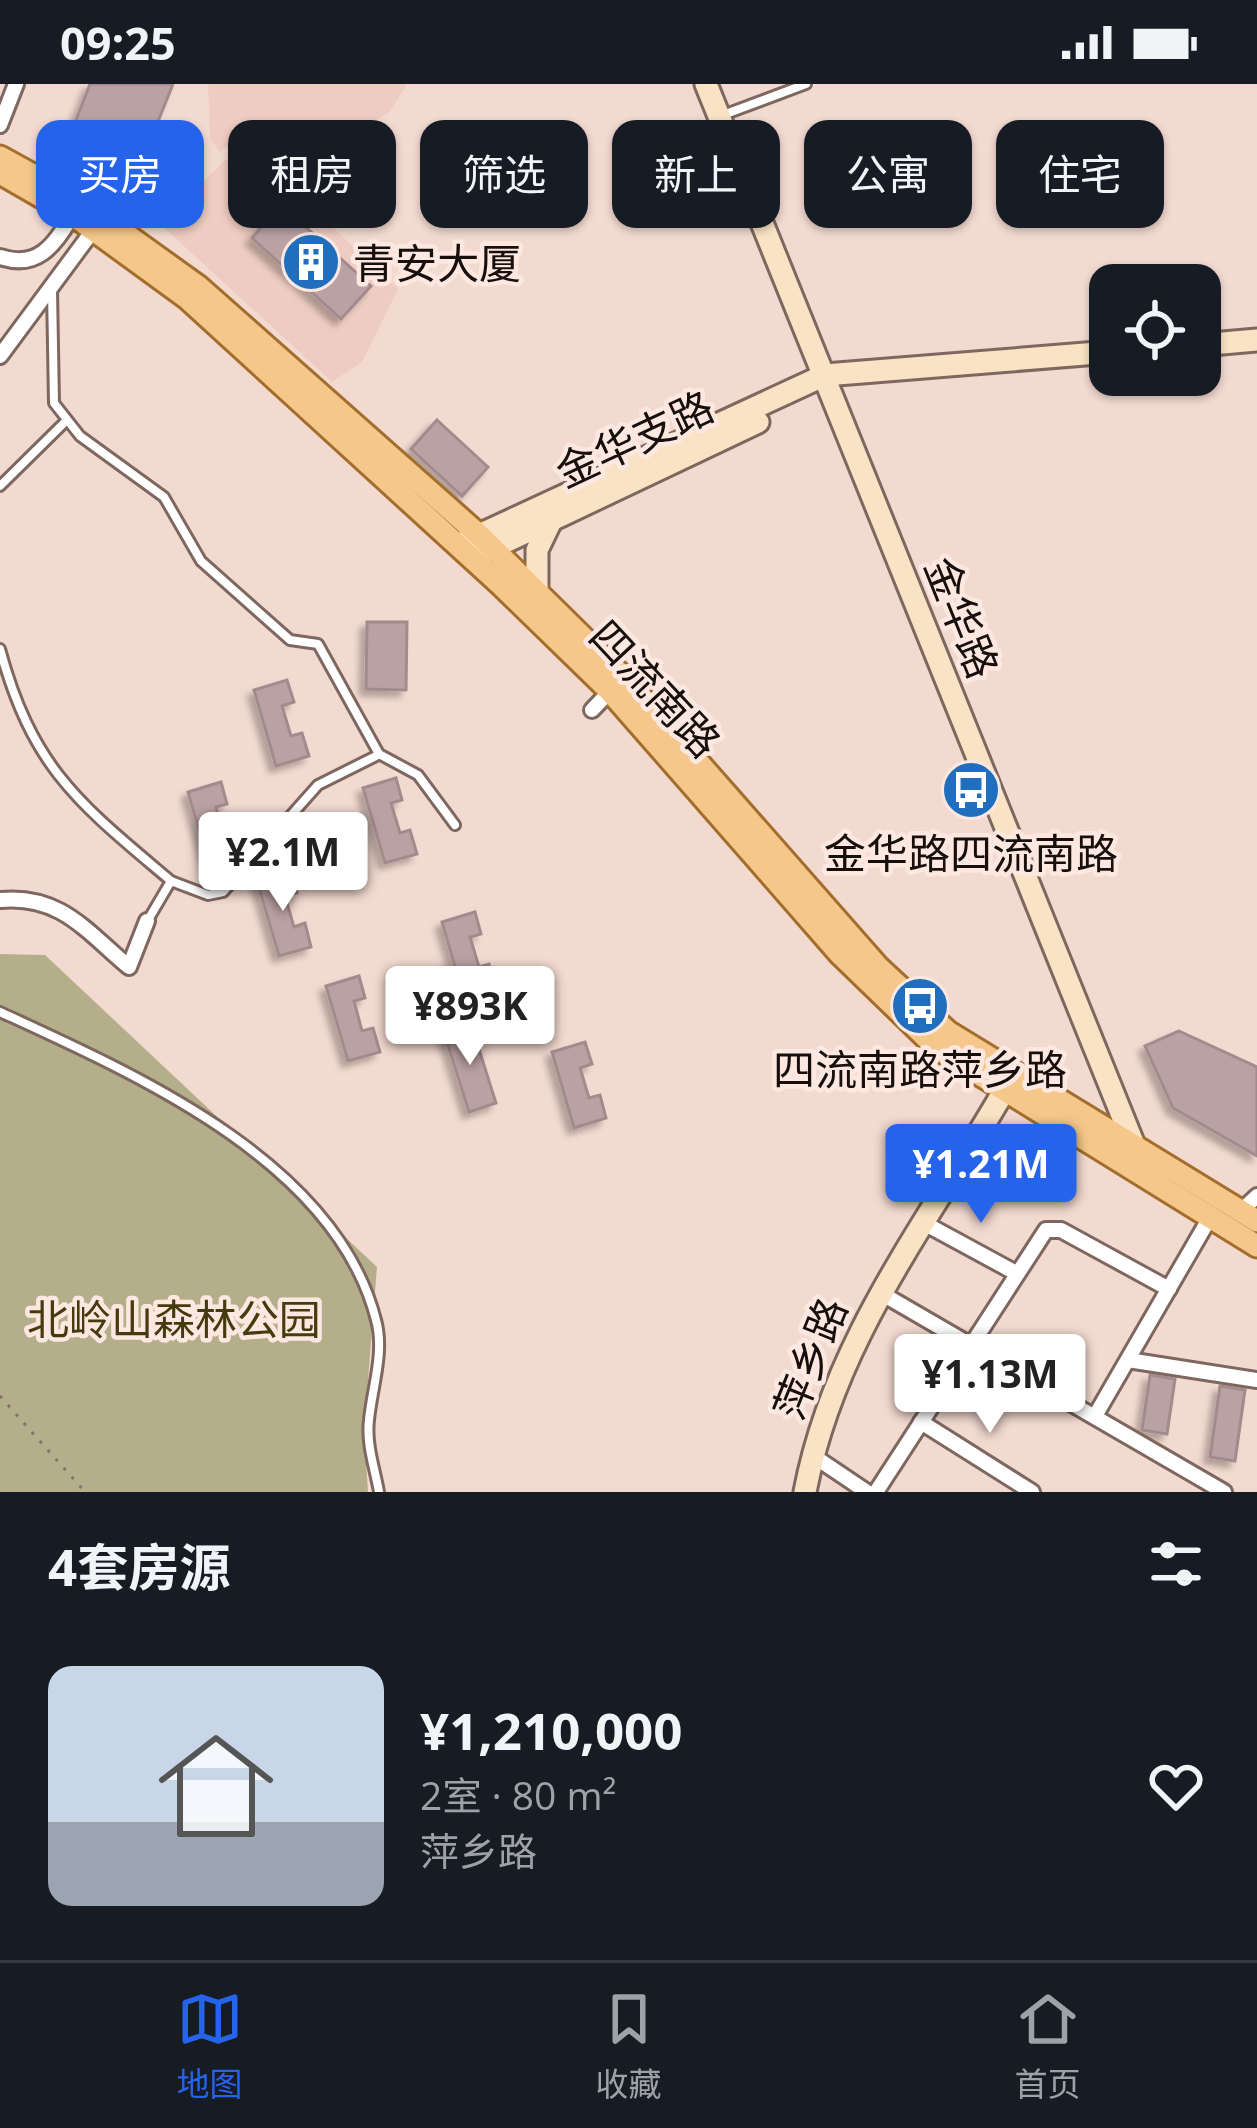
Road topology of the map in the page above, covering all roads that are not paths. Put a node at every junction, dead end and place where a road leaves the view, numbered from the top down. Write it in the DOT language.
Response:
graph roads {
  1 [pos="16,84"];
  2 [pos="706,84"];
  3 [pos="806,84"];
  4 [pos="721,116"];
  5 [pos="0,125"];
  6 [pos="1,172"];
  7 [pos="36,190"];
  8 [pos="36,193"];
  9 [pos="64,228"];
  10 [pos="95,228"];
  11 [pos="104,228"];
  12 [pos="0,257"];
  13 [pos="52,289"];
  14 [pos="1257,340"];
  15 [pos="1221,343"];
  16 [pos="1089,354"];
  17 [pos="0,356"];
  18 [pos="827,382"];
  19 [pos="67,420"];
  20 [pos="0,485"];
  21 [pos="550,521"];
  22 [pos="475,547"];
  23 [pos="537,590"];
  24 [pos="0,649"];
  25 [pos="617,684"];
  26 [pos="592,710"];
  27 [pos="379,754"];
  28 [pos="455,826"];
  29 [pos="171,881"];
  30 [pos="0,900"];
  31 [pos="147,921"];
  32 [pos="0,1012"];
  33 [pos="1009,1083"];
  34 [pos="1135,1147"];
  35 [pos="1147,1178"];
  36 [pos="1215,1208"];
  37 [pos="1252,1209"];
  38 [pos="922,1222"];
  39 [pos="1257,1246"];
  40 [pos="1016,1273"];
  41 [pos="1169,1289"];
  42 [pos="879,1292"];
  43 [pos="968,1347"];
  44 [pos="1127,1360"];
  45 [pos="1257,1380"];
  46 [pos="1094,1416"];
  47 [pos="921,1422"];
  48 [pos="812,1455"];
  49 [pos="379,1492"];
  50 [pos="805,1492"];
  51 [pos="872,1492"];
  52 [pos="1032,1492"];
  53 [pos="1224,1492"];
  1 -- 5 [label="street"];
  2 -- 4 [label="main road, 金华路"];
  3 -- 4 [label="lane"];
  4 -- 18 [label="main road, 金华路"];
  6 -- 7 [label="main road, 四流南路"];
  6 -- 8 [label="main road, 四流南路"];
  9 -- 12 [label="street"];
  10 -- 13 [label="street"];
  11 -- 22 [label="main road, 四流南路"];
  13 -- 17 [label="street"];
  13 -- 19 [label="lane"];
  14 -- 15 [label="main road"];
  16 -- 18 [label="main road, 金华支路"];
  18 -- 21 [label="main road, 金华支路"];
  18 -- 22 [label="main road"];
  18 -- 34 [label="main road, 金华路"];
  19 -- 20 [label="lane"];
  19 -- 27 [label="lane"];
  21 -- 22 [label="main road, 金华支路"];
  21 -- 23 [label="main road"];
  22 -- 23 [label="main road, 四流南路"];
  22 -- 25 [label="main road, 四流南路"];
  23 -- 25 [label="main road, 四流南路"];
  24 -- 29 [label="lane"];
  25 -- 26 [label="street"];
  25 -- 33 [label="main road, 四流南路"];
  27 -- 28 [label="lane"];
  27 -- 29 [label="lane"];
  29 -- 31 [label="lane"];
  30 -- 31 [label="street"];
  32 -- 49 [label="lane"];
  33 -- 34 [label="main road, 四流南路"];
  33 -- 35 [label="main road, 四流南路"];
  33 -- 38 [label="main road, 萍乡路"];
  34 -- 35 [label="main road, 金华路"];
  34 -- 36 [label="main road, 四流南路"];
  35 -- 36 [label="main road, 四流南路"];
  36 -- 37 [label="main road, 四流南路"];
  36 -- 39 [label="main road, 四流南路"];
  36 -- 41 [label="street"];
  38 -- 40 [label="street"];
  38 -- 42 [label="main road, 萍乡路"];
  40 -- 41 [label="street"];
  40 -- 43 [label="street"];
  41 -- 44 [label="street"];
  42 -- 43 [label="street"];
  42 -- 48 [label="main road, 萍乡路"];
  43 -- 46 [label="street"];
  43 -- 47 [label="street"];
  44 -- 45 [label="street"];
  44 -- 46 [label="street"];
  46 -- 53 [label="street"];
  47 -- 51 [label="street"];
  47 -- 52 [label="street"];
  48 -- 50 [label="main road, 萍乡路"];
  48 -- 51 [label="street"];
}
